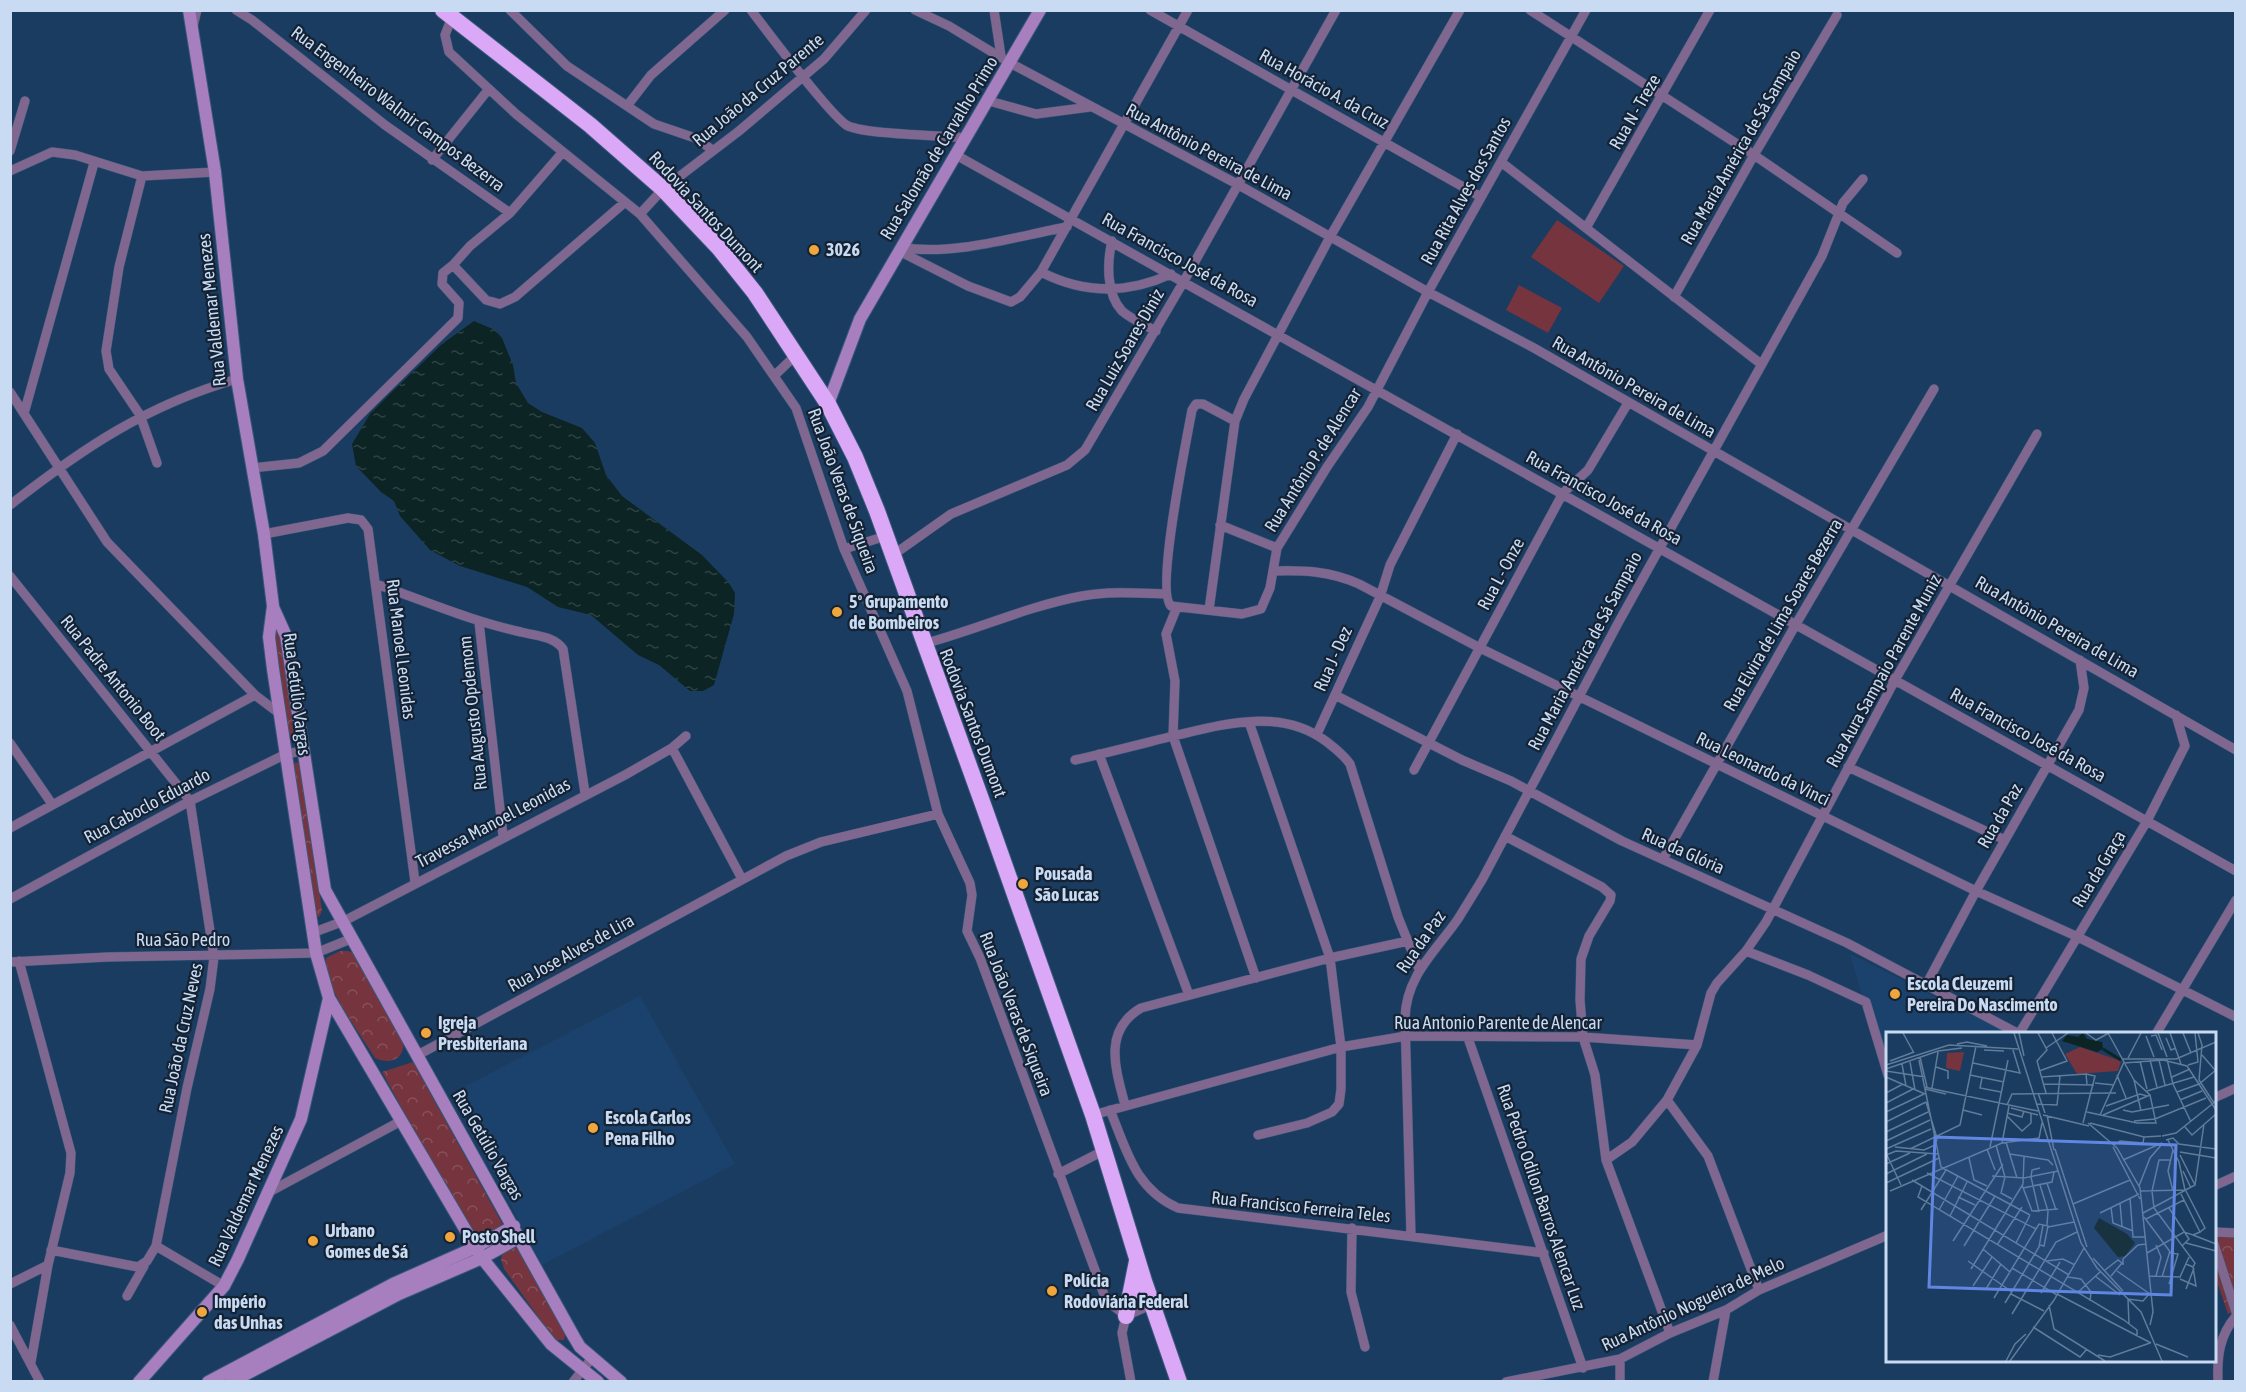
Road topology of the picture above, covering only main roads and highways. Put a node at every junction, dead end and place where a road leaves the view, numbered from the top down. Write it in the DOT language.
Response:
graph roads {
  1 [pos="189,10"];
  2 [pos="1040,10"];
  3 [pos="447,14"];
  4 [pos="828,404"];
  5 [pos="273,606"];
  6 [pos="329,998"];
  7 [pos="517,1231"];
  8 [pos="474,1248"];
  9 [pos="482,1258"];
  10 [pos="1137,1260"];
  11 [pos="396,1289"];
  12 [pos="1126,1316"];
  13 [pos="255,1363"];
  14 [pos="139,1382"];
  15 [pos="208,1382"];
  16 [pos="231,1382"];
  17 [pos="598,1382"];
  18 [pos="621,1382"];
  19 [pos="1179,1382"];
  1 -- 5 [label="main road, Rua Valdemar Menezes"];
  2 -- 4 [label="main road, Rua Salomão de Carvalho Primo"];
  3 -- 4 [label="highway, Rodovia Santos Dumont"];
  4 -- 10 [label="highway, Rodovia Santos Dumont"];
  5 -- 6 [label="main road, Rua Getúlio Vargas"];
  5 -- 7 [label="main road, Rua Getúlio Vargas"];
  6 -- 8 [label="main road, Rua Getúlio Vargas"];
  6 -- 14 [label="main road, Rua Valdemar Menezes"];
  7 -- 8 [label="main road"];
  7 -- 9 [label="main road"];
  7 -- 18 [label="main road, Rua Getúlio Vargas"];
  8 -- 9 [label="main road, Rua Getúlio Vargas"];
  8 -- 11 [label="main road"];
  9 -- 11 [label="main road"];
  9 -- 17 [label="main road, Rua Getúlio Vargas"];
  10 -- 12 [label="highway"];
  10 -- 19 [label="highway, Rodovia Santos Dumont"];
  11 -- 13 [label="main road"];
  13 -- 15 [label="main road"];
  13 -- 16 [label="main road"];
}
